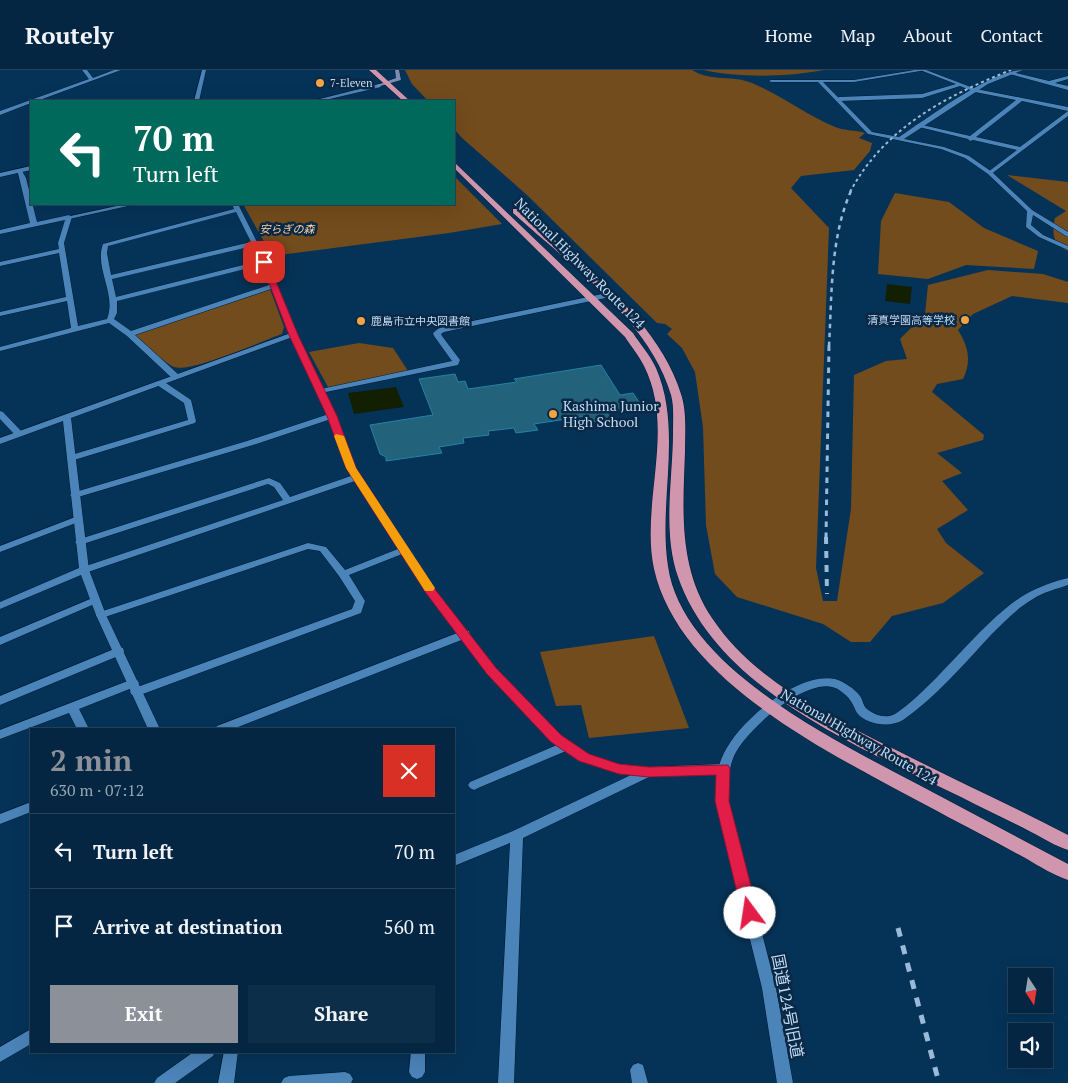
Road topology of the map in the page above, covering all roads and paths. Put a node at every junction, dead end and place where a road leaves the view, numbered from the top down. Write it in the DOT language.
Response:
graph roads {
  1 [pos="84,70"];
  2 [pos="119,70"];
  3 [pos="204,70"];
  4 [pos="397,70"];
  5 [pos="923,70"];
  6 [pos="1022,70"];
  7 [pos="369,72"];
  8 [pos="1012,73"];
  9 [pos="1068,77"];
  10 [pos="91,79"];
  11 [pos="771,81"];
  12 [pos="819,81"];
  13 [pos="1049,83"];
  14 [pos="388,84"];
  15 [pos="379,86"];
  16 [pos="959,86"];
  17 [pos="1068,88"];
  18 [pos="975,90"];
  19 [pos="839,99"];
  20 [pos="1021,99"];
  21 [pos="35,100"];
  22 [pos="196,100"];
  23 [pos="320,100"];
  24 [pos="394,100"];
  25 [pos="406,100"];
  26 [pos="30,102"];
  27 [pos="1068,109"];
  28 [pos="0,113"];
  29 [pos="1068,113"];
  30 [pos="918,126"];
  31 [pos="970,138"];
  32 [pos="900,139"];
  33 [pos="1022,149"];
  34 [pos="457,160"];
  35 [pos="30,168"];
  36 [pos="20,170"];
  37 [pos="990,173"];
  38 [pos="0,175"];
  39 [pos="111,206"];
  40 [pos="236,207"];
  41 [pos="1030,211"];
  42 [pos="69,217"];
  43 [pos="34,225"];
  44 [pos="0,232"];
  45 [pos="1068,235"];
  46 [pos="255,243"];
  47 [pos="1068,248"];
  48 [pos="62,250"];
  49 [pos="264,262"];
  50 [pos="0,264"];
  51 [pos="108,278"];
  52 [pos="273,286"];
  53 [pos="607,295"];
  54 [pos="69,298"];
  55 [pos="593,298"];
  56 [pos="113,300"];
  57 [pos="0,314"];
  58 [pos="110,320"];
  59 [pos="75,329"];
  60 [pos="130,334"];
  61 [pos="294,335"];
  62 [pos="0,349"];
  63 [pos="176,377"];
  64 [pos="160,383"];
  65 [pos="322,392"];
  66 [pos="0,414"];
  67 [pos="332,416"];
  68 [pos="67,417"];
  69 [pos="19,434"];
  70 [pos="0,441"];
  71 [pos="71,458"];
  72 [pos="356,477"];
  73 [pos="75,496"];
  74 [pos="288,501"];
  75 [pos="78,519"];
  76 [pos="80,542"];
  77 [pos="0,549"];
  78 [pos="404,550"];
  79 [pos="84,570"];
  80 [pos="343,574"];
  81 [pos="1068,581"];
  82 [pos="94,600"];
  83 [pos="0,606"];
  84 [pos="101,615"];
  85 [pos="465,634"];
  86 [pos="0,640"];
  87 [pos="120,651"];
  88 [pos="134,687"];
  89 [pos="788,697"];
  90 [pos="0,701"];
  91 [pos="72,707"];
  92 [pos="773,708"];
  93 [pos="82,728"];
  94 [pos="154,728"];
  95 [pos="224,728"];
  96 [pos="0,735"];
  97 [pos="567,746"];
  98 [pos="723,769"];
  99 [pos="649,772"];
  100 [pos="474,785"];
  101 [pos="30,806"];
  102 [pos="0,819"];
  103 [pos="517,835"];
  104 [pos="1068,843"];
  105 [pos="455,858"];
  106 [pos="1068,873"];
  107 [pos="30,1037"];
  108 [pos="205,1053"];
  109 [pos="231,1053"];
  110 [pos="418,1053"];
  111 [pos="0,1055"];
  112 [pos="417,1072"];
  113 [pos="345,1079"];
  114 [pos="162,1083"];
  115 [pos="226,1083"];
  116 [pos="289,1083"];
  117 [pos="506,1083"];
  118 [pos="785,1083"];
  1 -- 10 [label="street"];
  2 -- 10 [label="street"];
  3 -- 22 [label="street"];
  4 -- 14 [label="main road"];
  5 -- 12 [label="street"];
  5 -- 16 [label="street"];
  6 -- 8 [label="street"];
  7 -- 14 [label="highway"];
  7 -- 15 [label="highway"];
  8 -- 13 [label="street"];
  8 -- 18 [label="street"];
  9 -- 13 [label="street"];
  10 -- 21 [label="street"];
  11 -- 12 [label="street"];
  12 -- 19 [label="street"];
  13 -- 17 [label="street"];
  14 -- 15 [label="main road"];
  14 -- 25 [label="highway"];
  15 -- 23 [label="street"];
  15 -- 24 [label="highway"];
  16 -- 18 [label="street"];
  16 -- 19 [label="street"];
  18 -- 20 [label="street"];
  18 -- 30 [label="street"];
  19 -- 32 [label="street"];
  20 -- 27 [label="street"];
  20 -- 31 [label="street"];
  26 -- 28 [label="street"];
  29 -- 33 [label="street"];
  30 -- 31 [label="street"];
  30 -- 32 [label="street"];
  31 -- 33 [label="street"];
  32 -- 37 [label="street"];
  33 -- 37 [label="street"];
  34 -- 53 [label="highway, National Highway Route 124"];
  34 -- 55 [label="highway, National Highway Route 124"];
  35 -- 36 [label="street"];
  36 -- 38 [label="street"];
  36 -- 43 [label="street"];
  37 -- 41 [label="street"];
  39 -- 42 [label="street"];
  40 -- 46 [label="street"];
  40 -- 51 [label="street"];
  41 -- 45 [label="street"];
  41 -- 47 [label="street"];
  42 -- 43 [label="street"];
  42 -- 48 [label="street"];
  43 -- 44 [label="street"];
  46 -- 49 [label="street"];
  46 -- 51 [label="street"];
  48 -- 50 [label="street"];
  48 -- 54 [label="street"];
  49 -- 52 [label="street"];
  49 -- 56 [label="street"];
  51 -- 56 [label="street"];
  52 -- 60 [label="street"];
  52 -- 61 [label="street"];
  53 -- 55 [label="street"];
  53 -- 89 [label="highway, National Highway Route 124"];
  54 -- 57 [label="street"];
  54 -- 59 [label="street"];
  55 -- 65 [label="street"];
  55 -- 92 [label="highway, National Highway Route 124"];
  56 -- 58 [label="street"];
  58 -- 59 [label="street"];
  58 -- 60 [label="street"];
  59 -- 62 [label="street"];
  60 -- 63 [label="street"];
  61 -- 63 [label="street"];
  61 -- 65 [label="street"];
  63 -- 64 [label="street"];
  64 -- 68 [label="street"];
  64 -- 71 [label="street"];
  65 -- 67 [label="street"];
  66 -- 69 [label="street"];
  67 -- 72 [label="street"];
  67 -- 73 [label="street"];
  68 -- 69 [label="street"];
  68 -- 71 [label="street"];
  69 -- 70 [label="street"];
  71 -- 73 [label="street"];
  72 -- 74 [label="street"];
  72 -- 78 [label="street"];
  73 -- 75 [label="street"];
  74 -- 76 [label="street"];
  74 -- 79 [label="street"];
  75 -- 76 [label="street"];
  75 -- 77 [label="street"];
  76 -- 79 [label="street"];
  78 -- 80 [label="street"];
  78 -- 85 [label="street"];
  79 -- 82 [label="street"];
  79 -- 83 [label="street"];
  80 -- 84 [label="street"];
  80 -- 88 [label="street"];
  81 -- 89 [label="street, 国道124号旧道"];
  82 -- 84 [label="street"];
  82 -- 86 [label="street"];
  84 -- 87 [label="street"];
  85 -- 95 [label="street"];
  85 -- 97 [label="street"];
  87 -- 88 [label="street"];
  87 -- 90 [label="street"];
  88 -- 91 [label="street"];
  88 -- 94 [label="street"];
  89 -- 92 [label="street, 国道124号旧道"];
  89 -- 104 [label="highway, National Highway Route 124"];
  91 -- 93 [label="street"];
  91 -- 96 [label="street"];
  92 -- 98 [label="street, 国道124号旧道"];
  92 -- 106 [label="highway, National Highway Route 124"];
  97 -- 99 [label="street"];
  97 -- 100 [label="street"];
  98 -- 99 [label="street"];
  98 -- 118 [label="street, 国道124号旧道"];
  99 -- 103 [label="street"];
  101 -- 102 [label="street"];
  103 -- 105 [label="street"];
  103 -- 117 [label="street"];
  107 -- 111 [label="street"];
  108 -- 114 [label="street"];
  109 -- 115 [label="street"];
  110 -- 112 [label="street"];
  113 -- 116 [label="street"];
}
